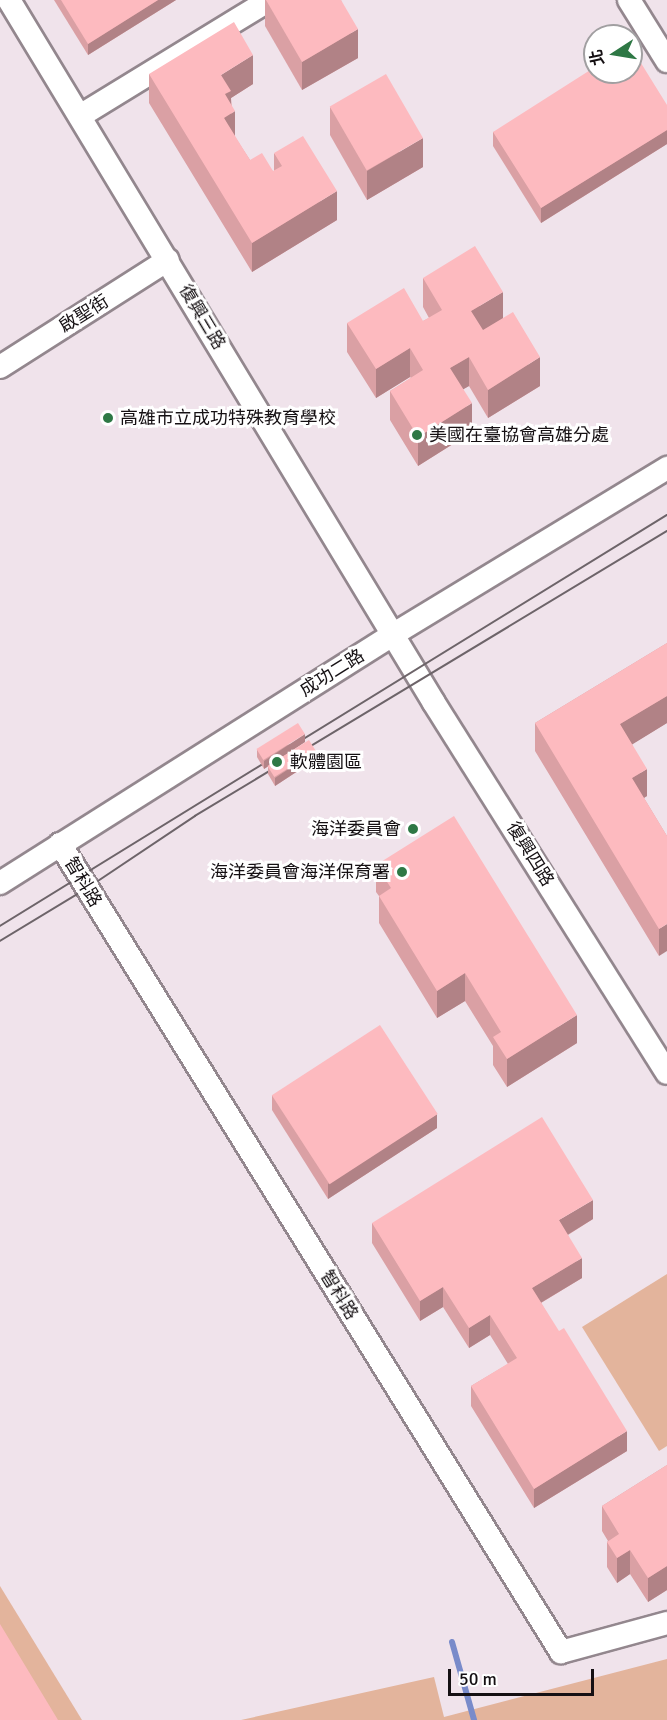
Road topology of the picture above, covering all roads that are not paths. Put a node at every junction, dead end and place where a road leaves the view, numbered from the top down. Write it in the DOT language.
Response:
graph roads {
  1 [pos="9,0"];
  2 [pos="269,0"];
  3 [pos="629,0"];
  4 [pos="667,61"];
  5 [pos="80,116"];
  6 [pos="168,260"];
  7 [pos="0,367"];
  8 [pos="667,468"];
  9 [pos="394,634"];
  10 [pos="60,844"];
  11 [pos="0,883"];
  12 [pos="667,1073"];
  13 [pos="667,1623"];
  1 -- 5 [label="street, 復興三路"];
  2 -- 5 [label="street"];
  3 -- 4 [label="street"];
  5 -- 6 [label="street, 復興三路"];
  6 -- 7 [label="street, 啟聖街"];
  6 -- 9 [label="street, 復興三路"];
  8 -- 9 [label="street, 成功二路"];
  9 -- 10 [label="street, 成功二路"];
  9 -- 12 [label="street, 復興四路"];
  10 -- 11 [label="street, 成功二路"];
  10 -- 13 [label="street, 智科路"];
}
